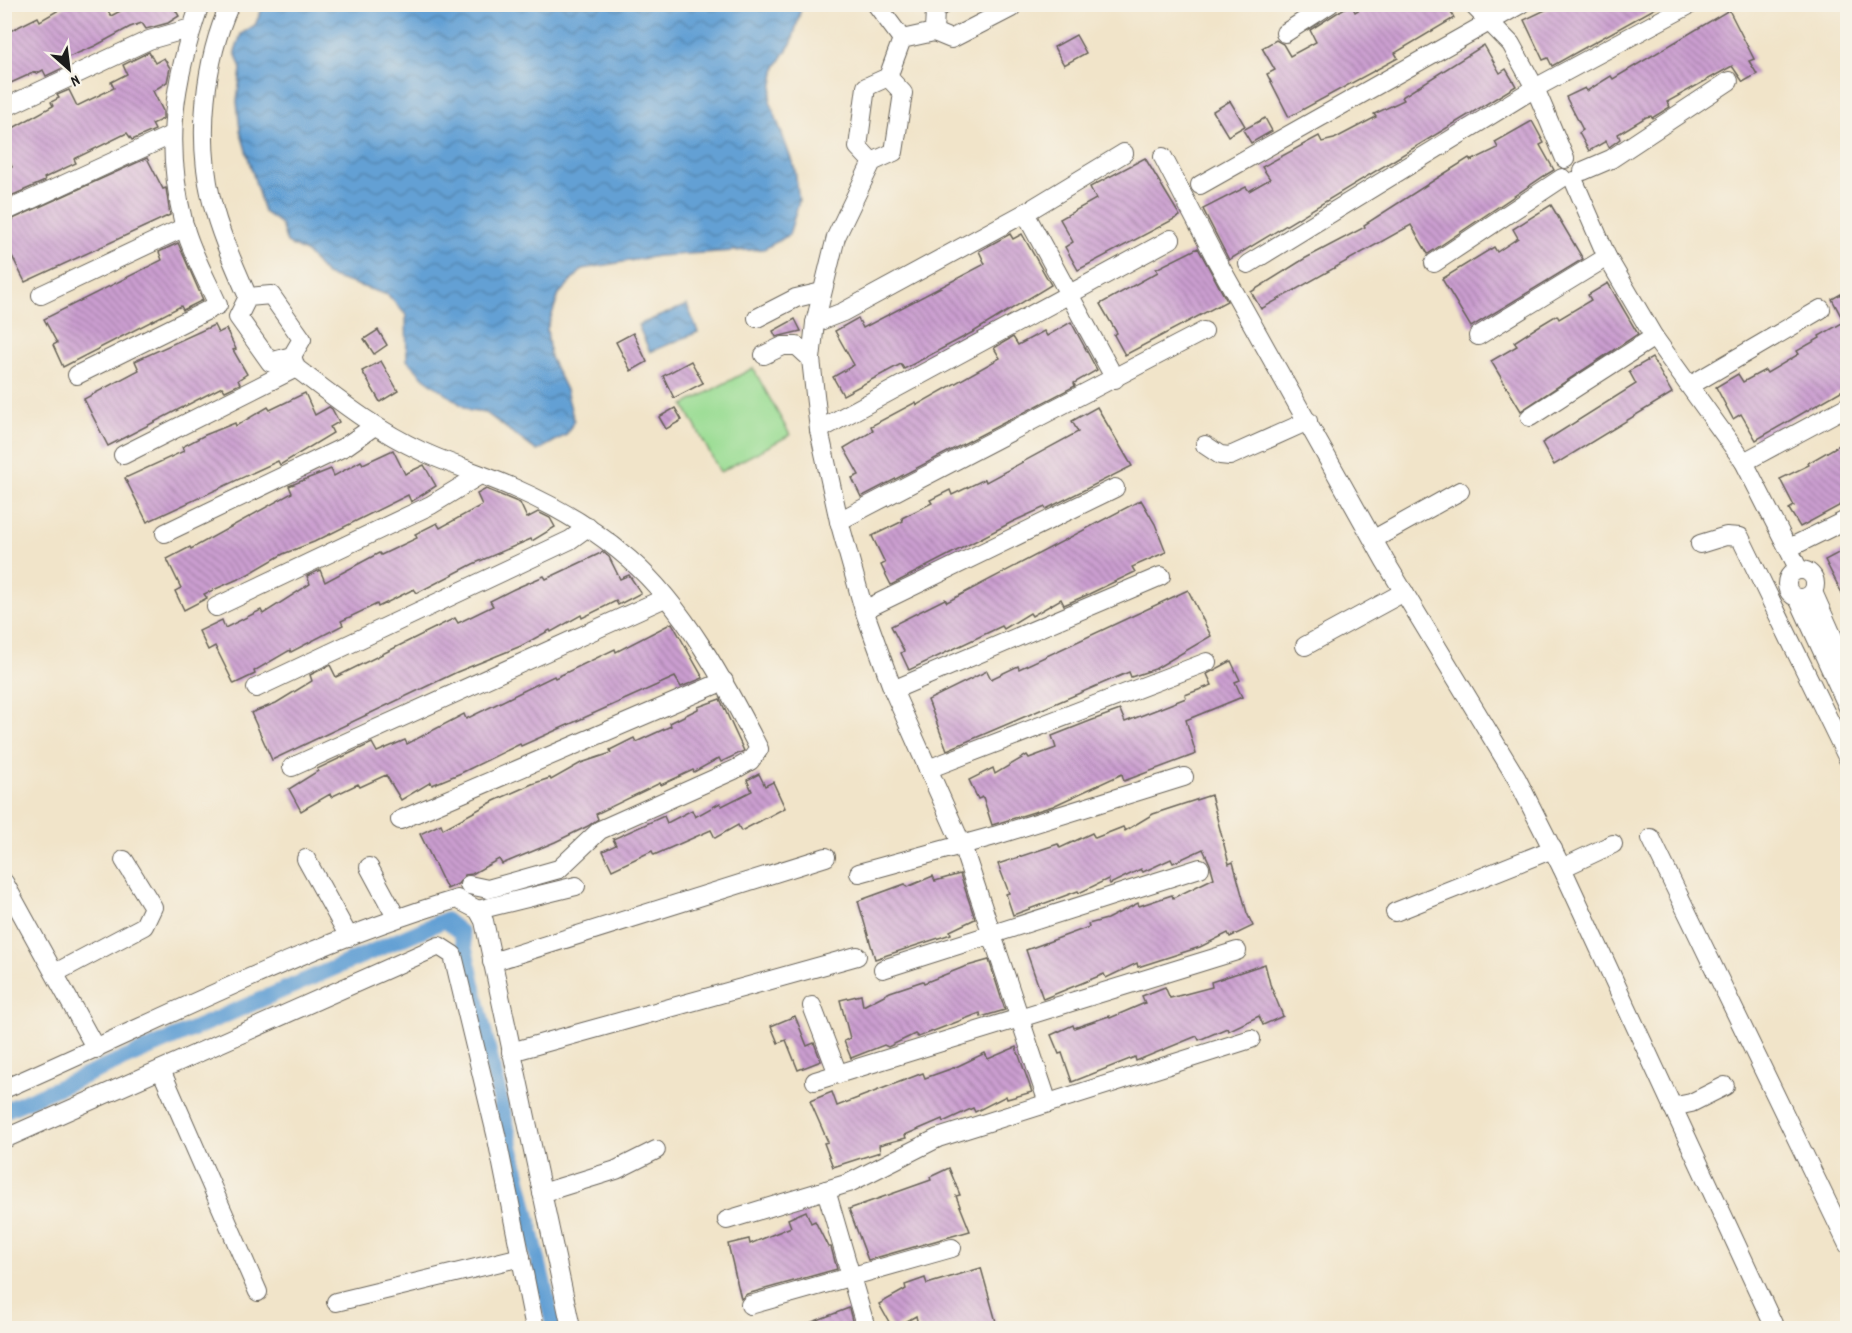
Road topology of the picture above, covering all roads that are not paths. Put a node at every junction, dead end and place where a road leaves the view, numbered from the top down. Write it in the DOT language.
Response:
graph roads {
  1 [pos="200,4"];
  2 [pos="230,4"];
  3 [pos="876,4"];
  4 [pos="945,4"];
  5 [pos="1011,4"];
  6 [pos="1330,4"];
  7 [pos="1472,4"];
  8 [pos="1521,4"];
  9 [pos="1691,4"];
  10 [pos="1489,23"];
  11 [pos="191,28"];
  12 [pos="934,32"];
  13 [pos="1285,33"];
  14 [pos="902,39"];
  15 [pos="888,77"];
  16 [pos="1729,81"];
  17 [pos="1535,88"];
  18 [pos="4,108"];
  19 [pos="171,135"];
  20 [pos="1124,153"];
  21 [pos="1163,157"];
  22 [pos="872,162"];
  23 [pos="1573,177"];
  24 [pos="1200,184"];
  25 [pos="4,212"];
  26 [pos="1025,213"];
  27 [pos="185,227"];
  28 [pos="1171,238"];
  29 [pos="1607,257"];
  30 [pos="1434,263"];
  31 [pos="1248,264"];
  32 [pos="822,292"];
  33 [pos="1070,294"];
  34 [pos="41,295"];
  35 [pos="248,297"];
  36 [pos="1821,309"];
  37 [pos="757,318"];
  38 [pos="815,323"];
  39 [pos="1204,331"];
  40 [pos="1478,336"];
  41 [pos="1654,337"];
  42 [pos="764,355"];
  43 [pos="811,359"];
  44 [pos="294,362"];
  45 [pos="77,375"];
  46 [pos="1115,379"];
  47 [pos="1691,385"];
  48 [pos="1848,406"];
  49 [pos="1530,417"];
  50 [pos="1308,422"];
  51 [pos="373,427"];
  52 [pos="819,430"];
  53 [pos="1205,445"];
  54 [pos="123,455"];
  55 [pos="1744,462"];
  56 [pos="480,475"];
  57 [pos="1115,488"];
  58 [pos="1460,491"];
  59 [pos="1848,519"];
  60 [pos="839,521"];
  61 [pos="588,527"];
  62 [pos="165,533"];
  63 [pos="1374,539"];
  64 [pos="1700,544"];
  65 [pos="1790,548"];
  66 [pos="1161,576"];
  67 [pos="1404,592"];
  68 [pos="1805,595"];
  69 [pos="666,598"];
  70 [pos="216,608"];
  71 [pos="864,610"];
  72 [pos="1305,646"];
  73 [pos="1207,662"];
  74 [pos="1848,671"];
  75 [pos="724,681"];
  76 [pos="256,688"];
  77 [pos="893,690"];
  78 [pos="1848,707"];
  79 [pos="1848,759"];
  80 [pos="292,767"];
  81 [pos="928,769"];
  82 [pos="1184,777"];
  83 [pos="400,820"];
  84 [pos="1651,838"];
  85 [pos="1612,844"];
  86 [pos="962,845"];
  87 [pos="1553,849"];
  88 [pos="826,857"];
  89 [pos="306,859"];
  90 [pos="124,860"];
  91 [pos="369,867"];
  92 [pos="1200,868"];
  93 [pos="1562,868"];
  94 [pos="859,873"];
  95 [pos="4,882"];
  96 [pos="470,885"];
  97 [pos="576,886"];
  98 [pos="478,910"];
  99 [pos="1395,912"];
  100 [pos="396,917"];
  101 [pos="992,933"];
  102 [pos="349,937"];
  103 [pos="1236,951"];
  104 [pos="857,956"];
  105 [pos="492,962"];
  106 [pos="883,969"];
  107 [pos="55,973"];
  108 [pos="812,1006"];
  109 [pos="1020,1018"];
  110 [pos="1251,1039"];
  111 [pos="96,1049"];
  112 [pos="512,1052"];
  113 [pos="161,1070"];
  114 [pos="838,1074"];
  115 [pos="815,1081"];
  116 [pos="1725,1086"];
  117 [pos="4,1089"];
  118 [pos="1048,1103"];
  119 [pos="1672,1107"];
  120 [pos="4,1139"];
  121 [pos="656,1150"];
  122 [pos="826,1190"];
  123 [pos="542,1193"];
  124 [pos="727,1220"];
  125 [pos="1848,1245"];
  126 [pos="952,1248"];
  127 [pos="520,1257"];
  128 [pos="851,1277"];
  129 [pos="258,1292"];
  130 [pos="336,1302"];
  131 [pos="750,1305"];
  132 [pos="530,1327"];
  133 [pos="571,1329"];
  134 [pos="866,1329"];
  135 [pos="1775,1329"];
  1 -- 11 [label="street"];
  2 -- 35 [label="street"];
  3 -- 14 [label="street"];
  4 -- 12 [label="street"];
  5 -- 12 [label="street"];
  6 -- 13 [label="street"];
  7 -- 10 [label="street"];
  8 -- 10 [label="street"];
  9 -- 17 [label="street"];
  10 -- 17 [label="street"];
  10 -- 24 [label="street"];
  11 -- 18 [label="street"];
  11 -- 19 [label="street"];
  12 -- 14 [label="street"];
  14 -- 15 [label="street"];
  15 -- 22 [label="street"];
  15 -- 22 [label="street"];
  16 -- 23 [label="street"];
  17 -- 23 [label="street"];
  17 -- 31 [label="street"];
  19 -- 25 [label="street"];
  19 -- 27 [label="street"];
  20 -- 26 [label="street"];
  21 -- 50 [label="street"];
  22 -- 32 [label="street"];
  23 -- 29 [label="street"];
  23 -- 30 [label="street"];
  26 -- 33 [label="street"];
  26 -- 38 [label="street"];
  27 -- 34 [label="street"];
  27 -- 45 [label="street"];
  28 -- 33 [label="street"];
  29 -- 40 [label="street"];
  29 -- 41 [label="street"];
  32 -- 37 [label="street"];
  32 -- 38 [label="street"];
  33 -- 46 [label="street"];
  33 -- 52 [label="street"];
  35 -- 44 [label="street"];
  35 -- 44 [label="street"];
  36 -- 47 [label="street"];
  38 -- 43 [label="street"];
  39 -- 46 [label="street"];
  41 -- 47 [label="street"];
  41 -- 49 [label="street"];
  42 -- 43 [label="street"];
  43 -- 52 [label="street"];
  44 -- 51 [label="street"];
  44 -- 54 [label="street"];
  46 -- 60 [label="street"];
  47 -- 55 [label="street"];
  48 -- 55 [label="street"];
  50 -- 53 [label="street"];
  50 -- 63 [label="street"];
  51 -- 56 [label="street"];
  51 -- 62 [label="street"];
  52 -- 60 [label="street"];
  55 -- 65 [label="street"];
  56 -- 61 [label="street"];
  56 -- 70 [label="street"];
  57 -- 71 [label="street"];
  58 -- 63 [label="street"];
  59 -- 65 [label="street"];
  60 -- 71 [label="street"];
  61 -- 69 [label="street"];
  61 -- 76 [label="street"];
  63 -- 67 [label="street"];
  64 -- 79 [label="street"];
  65 -- 68 [label="street"];
  66 -- 77 [label="street"];
  67 -- 72 [label="street"];
  67 -- 87 [label="street"];
  68 -- 74 [label="street"];
  68 -- 78 [label="street"];
  69 -- 75 [label="street"];
  69 -- 80 [label="street"];
  71 -- 77 [label="street"];
  73 -- 81 [label="street"];
  75 -- 83 [label="street"];
  75 -- 96 [label="street"];
  77 -- 81 [label="street"];
  81 -- 86 [label="street"];
  82 -- 86 [label="street"];
  84 -- 125 [label="street"];
  85 -- 93 [label="street"];
  86 -- 94 [label="street"];
  86 -- 101 [label="street"];
  87 -- 93 [label="street"];
  87 -- 99 [label="street"];
  88 -- 105 [label="street"];
  89 -- 102 [label="street"];
  90 -- 107 [label="street"];
  91 -- 100 [label="street"];
  92 -- 101 [label="street"];
  93 -- 119 [label="street"];
  95 -- 107 [label="street"];
  97 -- 98 [label="street"];
  98 -- 100 [label="street"];
  98 -- 105 [label="street"];
  100 -- 102 [label="street"];
  101 -- 106 [label="street"];
  101 -- 109 [label="street"];
  102 -- 111 [label="street"];
  103 -- 109 [label="street"];
  104 -- 112 [label="street"];
  105 -- 112 [label="street"];
  107 -- 111 [label="street"];
  108 -- 114 [label="street"];
  109 -- 114 [label="street"];
  109 -- 118 [label="street"];
  110 -- 118 [label="street"];
  111 -- 117 [label="street"];
  112 -- 123 [label="street"];
  113 -- 120 [label="street"];
  113 -- 127 [label="street"];
  113 -- 129 [label="street"];
  114 -- 115 [label="street"];
  116 -- 119 [label="street"];
  118 -- 122 [label="street"];
  119 -- 135 [label="street"];
  121 -- 123 [label="street"];
  122 -- 124 [label="street"];
  122 -- 128 [label="street"];
  123 -- 133 [label="street"];
  126 -- 128 [label="street"];
  127 -- 130 [label="street"];
  127 -- 132 [label="street"];
  128 -- 131 [label="street"];
  128 -- 134 [label="street"];
}
